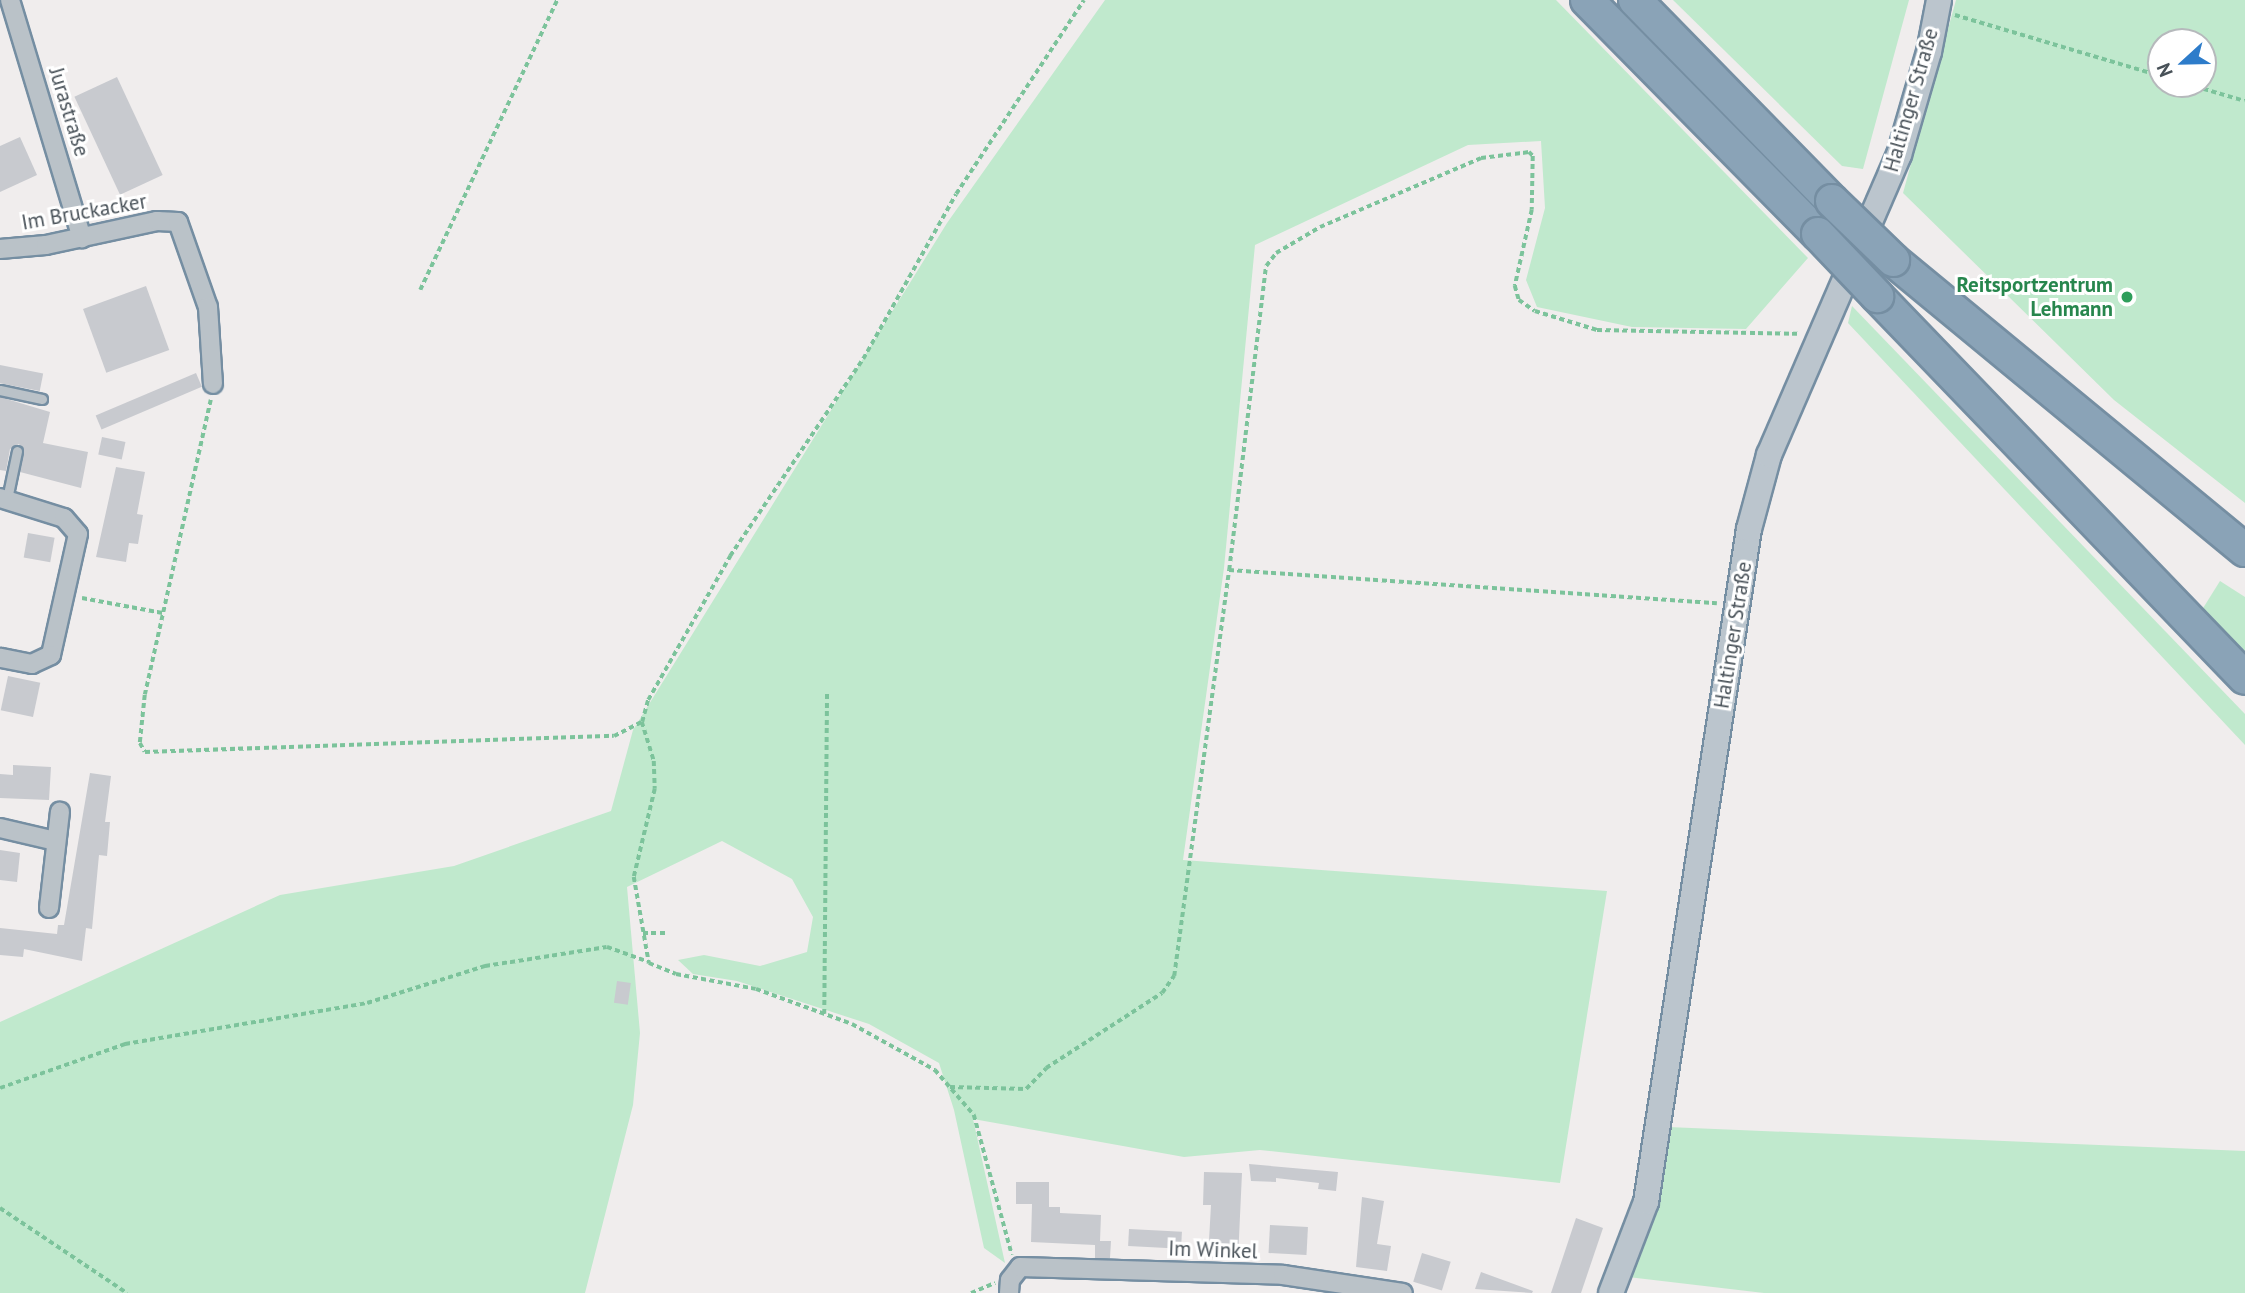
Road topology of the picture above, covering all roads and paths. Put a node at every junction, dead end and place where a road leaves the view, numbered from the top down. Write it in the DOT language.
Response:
graph roads {
  1 [pos="10,0"];
  2 [pos="558,0"];
  3 [pos="1084,0"];
  4 [pos="1587,0"];
  5 [pos="1635,0"];
  6 [pos="1938,5"];
  7 [pos="2147,72"];
  8 [pos="2217,93"];
  9 [pos="2245,101"];
  10 [pos="82,238"];
  11 [pos="0,249"];
  12 [pos="420,290"];
  13 [pos="1818,336"];
  14 [pos="213,384"];
  15 [pos="0,390"];
  16 [pos="42,399"];
  17 [pos="17,451"];
  18 [pos="4,499"];
  19 [pos="2245,550"];
  20 [pos="1229,570"];
  21 [pos="66,595"];
  22 [pos="1737,604"];
  23 [pos="163,613"];
  24 [pos="0,659"];
  25 [pos="2245,678"];
  26 [pos="827,694"];
  27 [pos="642,722"];
  28 [pos="60,812"];
  29 [pos="0,828"];
  30 [pos="56,841"];
  31 [pos="49,908"];
  32 [pos="643,933"];
  33 [pos="665,933"];
  34 [pos="649,962"];
  35 [pos="824,1014"];
  36 [pos="950,1087"];
  37 [pos="0,1088"];
  38 [pos="0,1208"];
  39 [pos="1013,1280"];
  40 [pos="127,1293"];
  41 [pos="971,1293"];
  42 [pos="1403,1293"];
  43 [pos="1611,1293"];
  1 -- 10 [label="street, Jurastraße"];
  2 -- 12 [label="path"];
  3 -- 27 [label="path"];
  4 -- 25 [label="highway, bridge"];
  5 -- 19 [label="highway, bridge"];
  6 -- 7 [label="path"];
  6 -- 13 [label="street, Haltinger Straße"];
  8 -- 9 [label="path"];
  10 -- 11 [label="street, Im Bruckacker"];
  10 -- 14 [label="street, Im Bruckacker"];
  13 -- 20 [label="path"];
  13 -- 22 [label="street, Haltinger Straße"];
  14 -- 23 [label="path"];
  15 -- 16 [label="lane"];
  17 -- 18 [label="lane"];
  18 -- 21 [label="street"];
  20 -- 22 [label="path"];
  20 -- 36 [label="path"];
  21 -- 23 [label="path"];
  21 -- 24 [label="street"];
  22 -- 43 [label="street, Haltinger Straße"];
  23 -- 27 [label="path"];
  26 -- 35 [label="path"];
  27 -- 32 [label="path"];
  28 -- 30 [label="street"];
  29 -- 30 [label="street"];
  30 -- 31 [label="street"];
  32 -- 33 [label="path"];
  32 -- 34 [label="path"];
  34 -- 35 [label="path"];
  34 -- 37 [label="path"];
  35 -- 36 [label="path"];
  36 -- 39 [label="path"];
  38 -- 40 [label="path"];
  39 -- 41 [label="path"];
  39 -- 42 [label="street, Im Winkel"];
}
